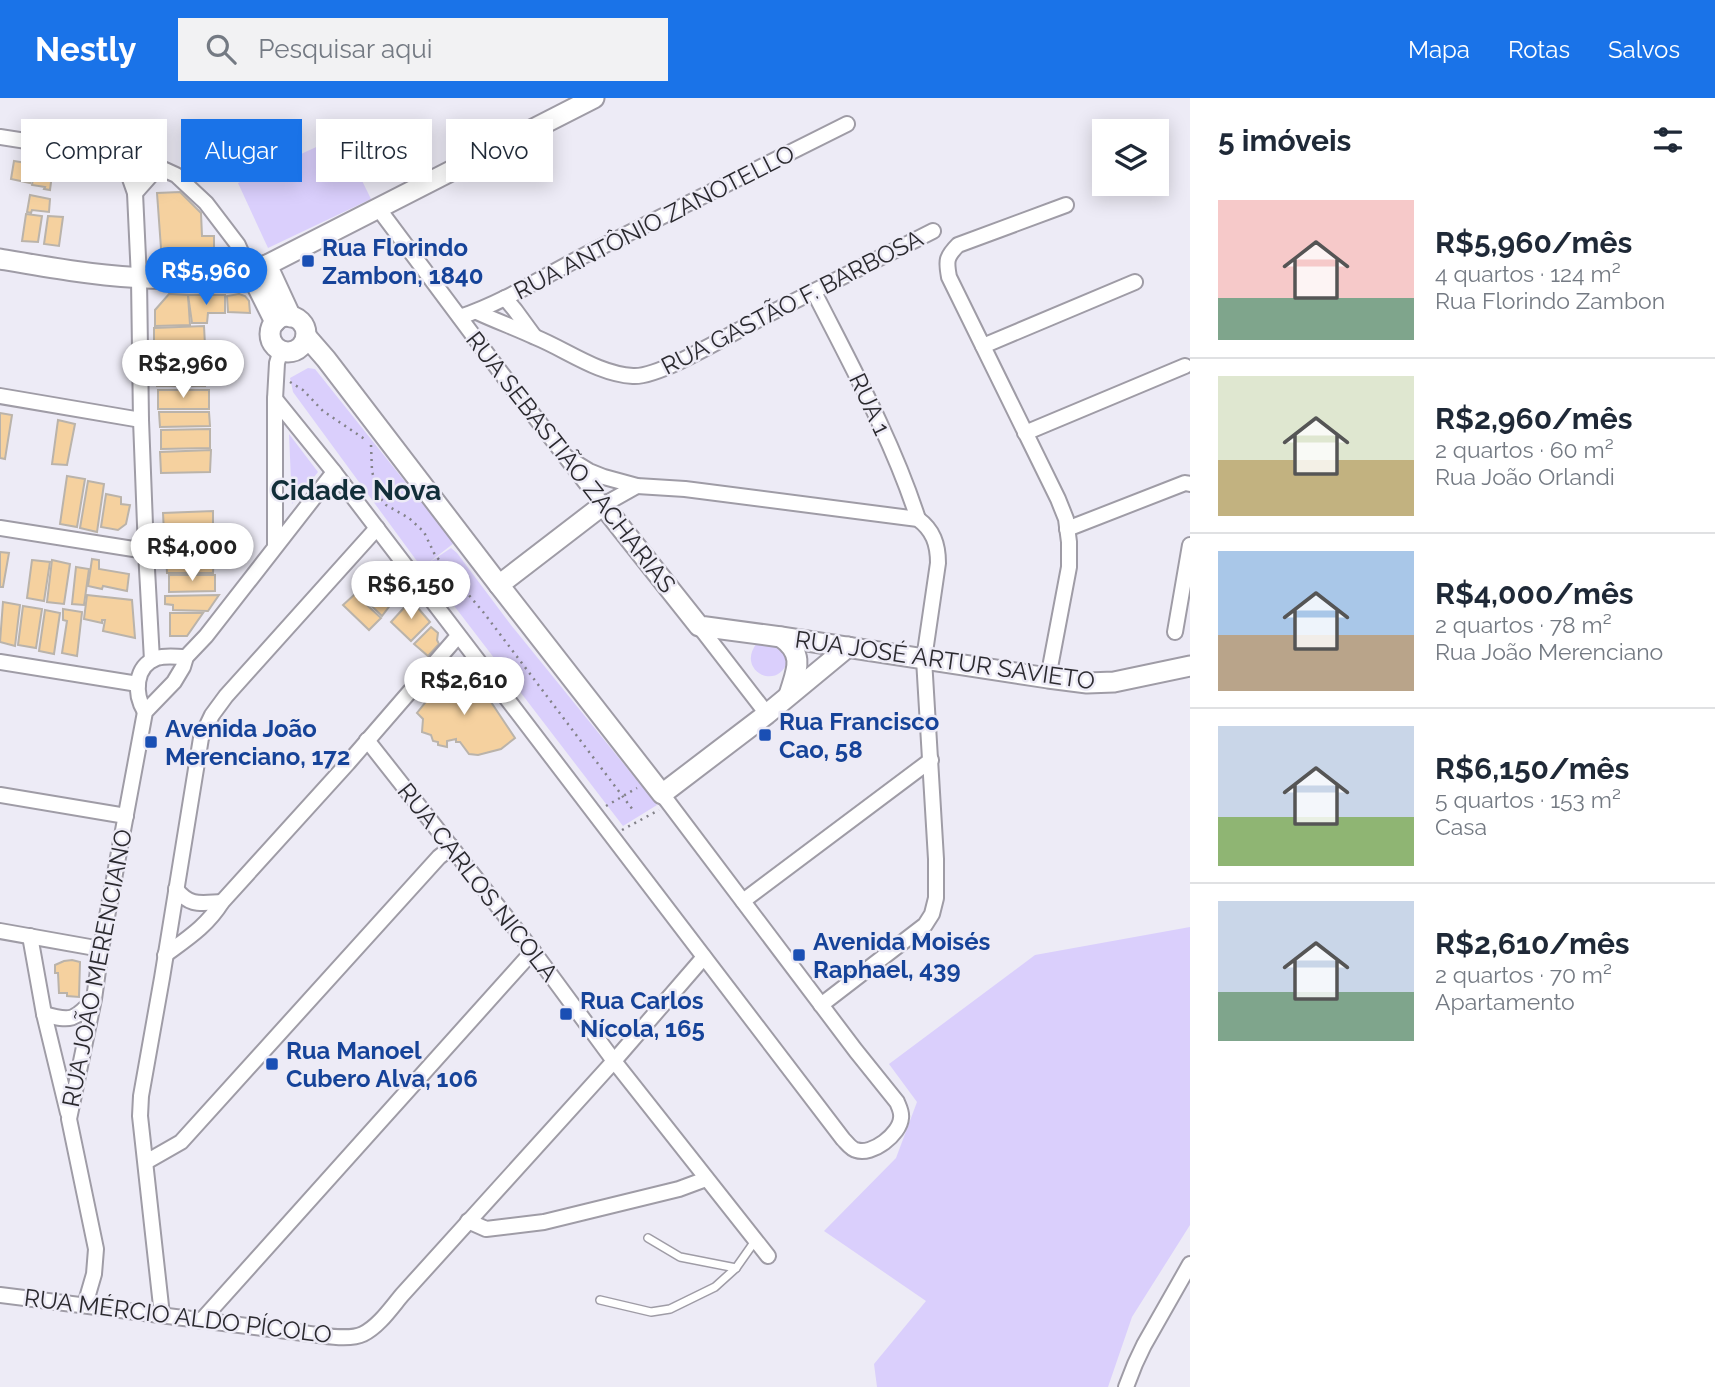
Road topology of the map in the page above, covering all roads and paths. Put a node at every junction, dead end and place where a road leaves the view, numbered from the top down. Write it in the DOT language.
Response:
graph roads {
  1 [pos="594,98"];
  2 [pos="847,124"];
  3 [pos="0,137"];
  4 [pos="21,140"];
  5 [pos="167,170"];
  6 [pos="131,182"];
  7 [pos="145,182"];
  8 [pos="135,193"];
  9 [pos="1066,205"];
  10 [pos="378,208"];
  11 [pos="933,231"];
  12 [pos="0,259"];
  13 [pos="258,267"];
  14 [pos="139,279"];
  15 [pos="1135,282"];
  16 [pos="814,292"];
  17 [pos="505,298"];
  18 [pos="477,312"];
  19 [pos="460,317"];
  20 [pos="283,319"];
  21 [pos="306,336"];
  22 [pos="534,336"];
  23 [pos="983,346"];
  24 [pos="281,350"];
  25 [pos="1185,366"];
  26 [pos="290,382"];
  27 [pos="0,396"];
  28 [pos="275,399"];
  29 [pos="141,420"];
  30 [pos="1025,433"];
  31 [pos="566,457"];
  32 [pos="334,472"];
  33 [pos="1190,484"];
  34 [pos="637,486"];
  35 [pos="603,505"];
  36 [pos="918,519"];
  37 [pos="0,528"];
  38 [pos="377,528"];
  39 [pos="1067,529"];
  40 [pos="275,545"];
  41 [pos="1190,545"];
  42 [pos="145,551"];
  43 [pos="499,585"];
  44 [pos="699,626"];
  45 [pos="1175,632"];
  46 [pos="458,636"];
  47 [pos="781,637"];
  48 [pos="848,647"];
  49 [pos="186,657"];
  50 [pos="924,659"];
  51 [pos="152,660"];
  52 [pos="0,662"];
  53 [pos="1190,666"];
  54 [pos="1048,678"];
  55 [pos="138,684"];
  56 [pos="789,695"];
  57 [pos="145,712"];
  58 [pos="767,714"];
  59 [pos="367,740"];
  60 [pos="930,760"];
  61 [pos="643,785"];
  62 [pos="0,795"];
  63 [pos="622,796"];
  64 [pos="662,802"];
  65 [pos="605,807"];
  66 [pos="633,810"];
  67 [pos="126,816"];
  68 [pos="622,830"];
  69 [pos="452,847"];
  70 [pos="176,889"];
  71 [pos="743,901"];
  72 [pos="222,902"];
  73 [pos="0,931"];
  74 [pos="30,936"];
  75 [pos="101,949"];
  76 [pos="533,951"];
  77 [pos="165,954"];
  78 [pos="704,957"];
  79 [pos="94,999"];
  80 [pos="821,1005"];
  81 [pos="44,1014"];
  82 [pos="614,1061"];
  83 [pos="69,1119"];
  84 [pos="145,1162"];
  85 [pos="706,1179"];
  86 [pos="468,1221"];
  87 [pos="648,1238"];
  88 [pos="756,1240"];
  89 [pos="768,1256"];
  90 [pos="1190,1264"];
  91 [pos="736,1268"];
  92 [pos="0,1295"];
  93 [pos="600,1300"];
  94 [pos="85,1305"];
  95 [pos="162,1315"];
  96 [pos="201,1321"];
  97 [pos="1126,1387"];
  1 -- 10 [label="street"];
  2 -- 17 [label="street, RUA ANTÔNIO ZANOTELLO"];
  3 -- 4 [label="street"];
  5 -- 13 [label="street"];
  6 -- 8 [label="street"];
  7 -- 8 [label="street"];
  8 -- 14 [label="street"];
  9 -- 23 [label="street"];
  10 -- 13 [label="street"];
  10 -- 19 [label="street, RUA SEBASTIÃO ZACHARIAS"];
  11 -- 16 [label="street, RUA GASTÃO F. BARBOSA"];
  12 -- 14 [label="street"];
  13 -- 14 [label="street"];
  13 -- 20 [label="street"];
  14 -- 29 [label="street"];
  15 -- 23 [label="street"];
  16 -- 22 [label="street, RUA GASTÃO F. BARBOSA"];
  16 -- 36 [label="street, RUA 1"];
  17 -- 18 [label="street, RUA ANTÔNIO ZANOTELLO"];
  17 -- 22 [label="street"];
  18 -- 19 [label="street, RUA ANTÔNIO ZANOTELLO"];
  18 -- 22 [label="street, RUA GASTÃO F. BARBOSA"];
  19 -- 31 [label="street, RUA SEBASTIÃO ZACHARIAS"];
  20 -- 21 [label="street"];
  20 -- 24 [label="street"];
  21 -- 24 [label="street"];
  21 -- 43 [label="street"];
  23 -- 30 [label="street"];
  24 -- 28 [label="street"];
  25 -- 30 [label="street"];
  26 -- 63 [label="path"];
  27 -- 29 [label="street"];
  28 -- 32 [label="street"];
  28 -- 40 [label="street"];
  29 -- 42 [label="street"];
  30 -- 39 [label="street"];
  31 -- 34 [label="street"];
  31 -- 35 [label="street, RUA SEBASTIÃO ZACHARIAS"];
  32 -- 38 [label="street"];
  32 -- 40 [label="street"];
  33 -- 39 [label="street"];
  34 -- 35 [label="street"];
  34 -- 36 [label="street"];
  35 -- 43 [label="street"];
  35 -- 44 [label="street, RUA SEBASTIÃO ZACHARIAS"];
  36 -- 50 [label="street, RUA 1"];
  37 -- 42 [label="street"];
  38 -- 46 [label="street"];
  38 -- 70 [label="street"];
  39 -- 54 [label="street"];
  40 -- 49 [label="street"];
  41 -- 45 [label="street"];
  42 -- 51 [label="street"];
  43 -- 64 [label="street"];
  44 -- 47 [label="street, RUA JOSÉ ARTUR SAVIETO"];
  44 -- 58 [label="street, RUA SEBASTIÃO ZACHARIAS"];
  46 -- 59 [label="street"];
  46 -- 78 [label="street"];
  47 -- 48 [label="street, RUA JOSÉ ARTUR SAVIETO"];
  47 -- 56 [label="street"];
  48 -- 50 [label="street, RUA JOSÉ ARTUR SAVIETO"];
  48 -- 56 [label="street"];
  49 -- 51 [label="street"];
  49 -- 57 [label="street"];
  50 -- 54 [label="street, RUA JOSÉ ARTUR SAVIETO"];
  50 -- 60 [label="street, RUA 1"];
  51 -- 55 [label="street"];
  52 -- 55 [label="street"];
  53 -- 54 [label="street, RUA JOSÉ ARTUR SAVIETO"];
  55 -- 57 [label="street, RUA JOÃO MERENCIANO"];
  56 -- 58 [label="street"];
  57 -- 67 [label="street, RUA JOÃO MERENCIANO"];
  58 -- 64 [label="street"];
  59 -- 69 [label="street, RUA CARLOS NICOLA"];
  59 -- 72 [label="street"];
  60 -- 71 [label="street"];
  60 -- 80 [label="street, RUA 1"];
  61 -- 63 [label="path"];
  62 -- 67 [label="street"];
  63 -- 65 [label="path"];
  63 -- 66 [label="path"];
  64 -- 68 [label="path"];
  64 -- 71 [label="street"];
  67 -- 75 [label="street, RUA JOÃO MERENCIANO"];
  69 -- 76 [label="street, RUA CARLOS NICOLA"];
  69 -- 84 [label="street"];
  70 -- 72 [label="street"];
  70 -- 77 [label="street"];
  71 -- 80 [label="street"];
  72 -- 77 [label="street"];
  73 -- 74 [label="street"];
  74 -- 75 [label="street"];
  74 -- 81 [label="street"];
  75 -- 79 [label="street, RUA JOÃO MERENCIANO"];
  76 -- 82 [label="street, RUA CARLOS NICOLA"];
  76 -- 96 [label="street"];
  77 -- 84 [label="street"];
  78 -- 80 [label="street"];
  78 -- 82 [label="street"];
  79 -- 81 [label="street"];
  79 -- 83 [label="street, RUA JOÃO MERENCIANO"];
  81 -- 83 [label="street"];
  82 -- 85 [label="street, RUA CARLOS NICOLA"];
  82 -- 86 [label="street"];
  83 -- 94 [label="street, RUA JOÃO MERENCIANO"];
  84 -- 95 [label="street"];
  85 -- 86 [label="street"];
  85 -- 88 [label="street, RUA CARLOS NICOLA"];
  86 -- 96 [label="street, RUA MÉRCIO ALDO PÍCOLO"];
  87 -- 91 [label="lane"];
  88 -- 89 [label="street, RUA CARLOS NICOLA"];
  88 -- 91 [label="lane"];
  90 -- 97 [label="street"];
  91 -- 93 [label="lane"];
  92 -- 94 [label="street, RUA MÉRCIO ALDO PÍCOLO"];
  94 -- 95 [label="street, RUA MÉRCIO ALDO PÍCOLO"];
  95 -- 96 [label="street, RUA MÉRCIO ALDO PÍCOLO"];
}
